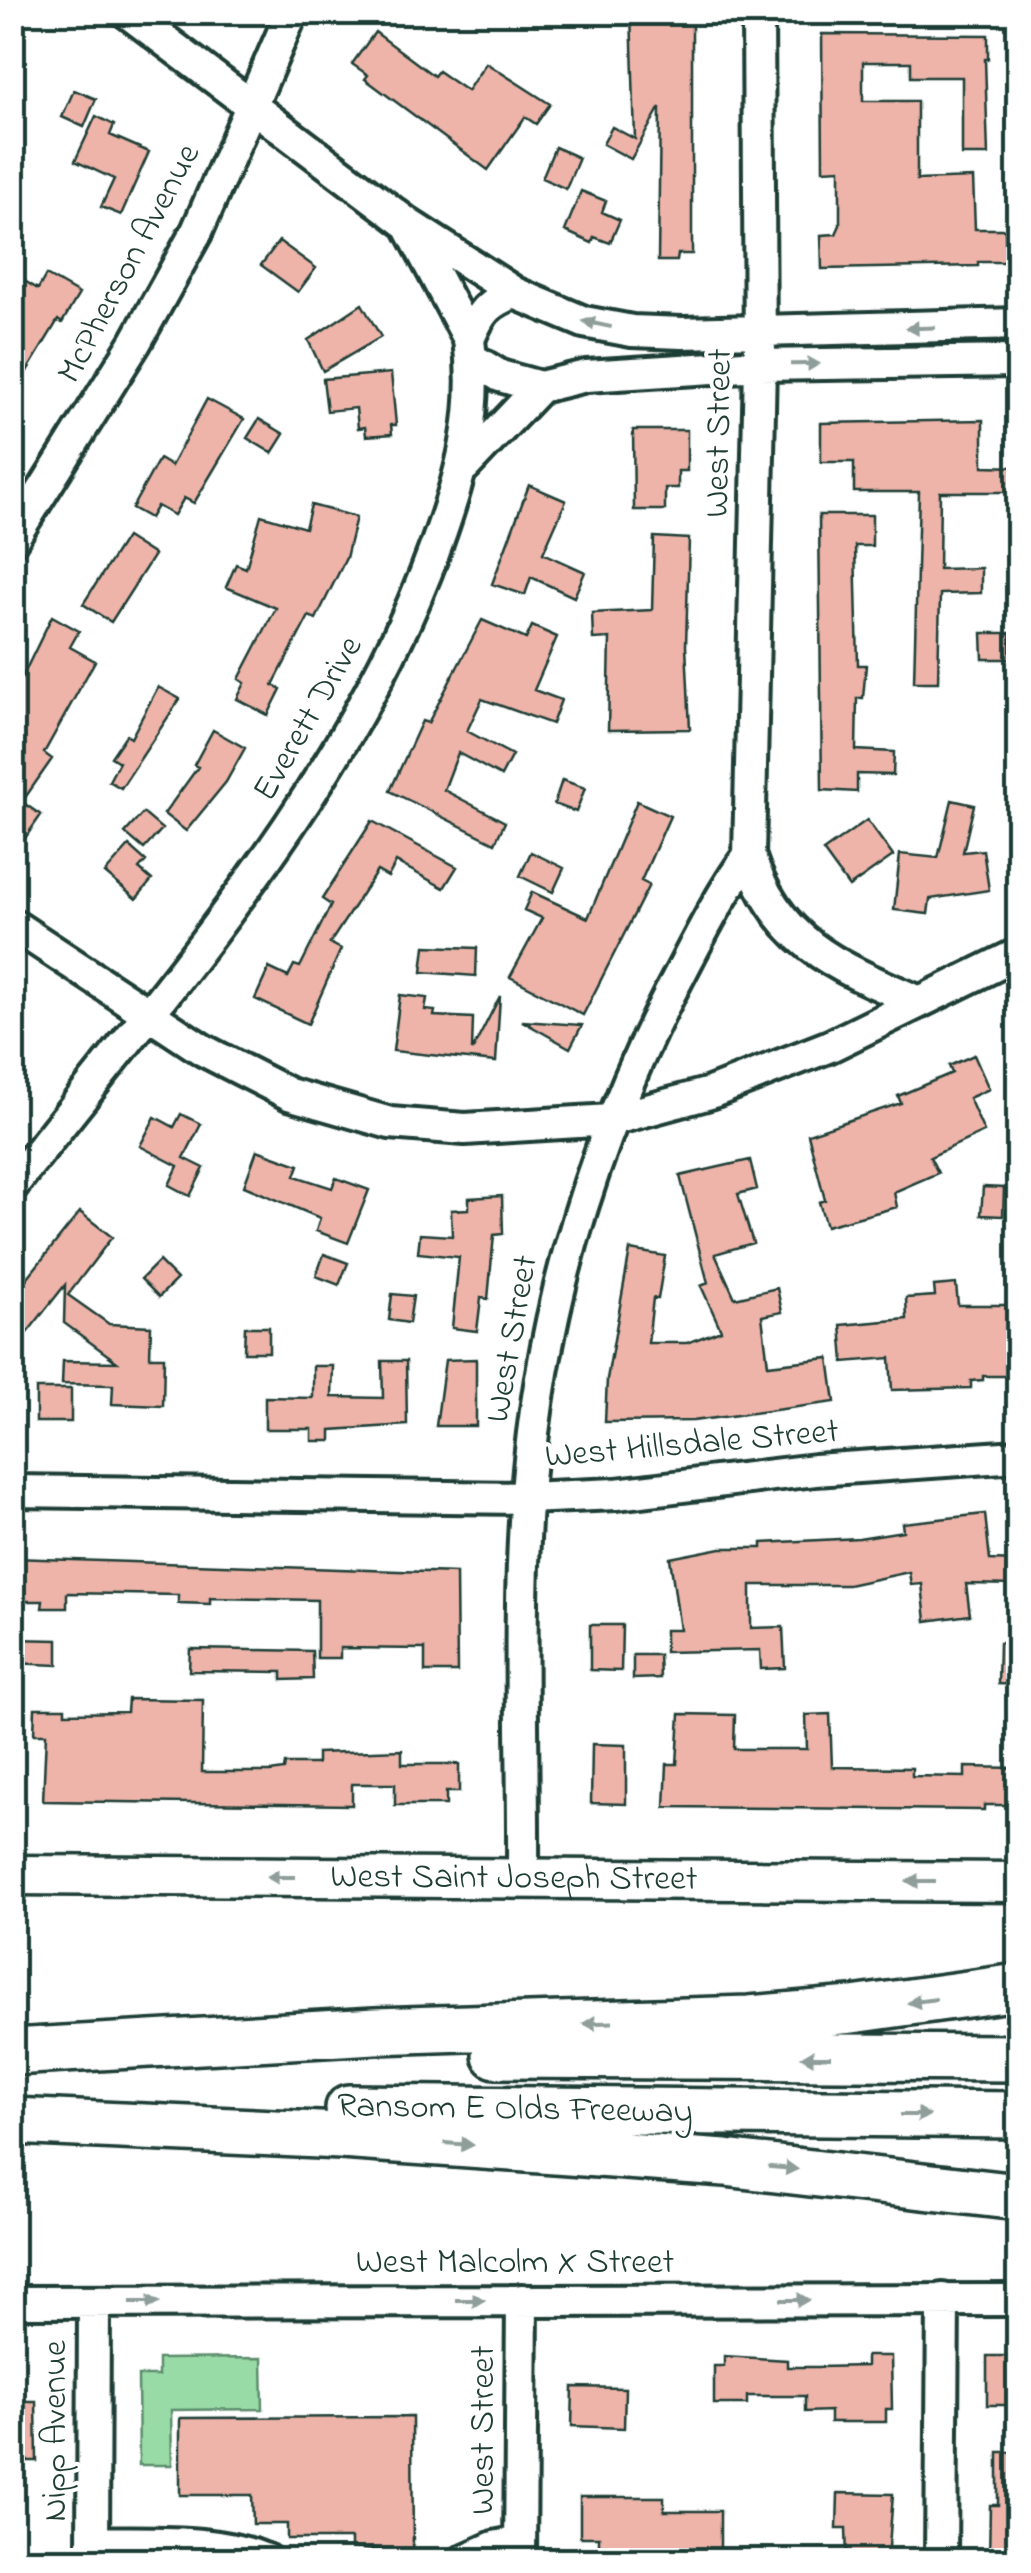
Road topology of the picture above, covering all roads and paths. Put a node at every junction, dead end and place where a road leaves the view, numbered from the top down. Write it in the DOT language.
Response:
graph roads {
  1 [pos="127,12"];
  2 [pos="292,12"];
  3 [pos="758,12"];
  4 [pos="253,111"];
  5 [pos="408,224"];
  6 [pos="514,292"];
  7 [pos="1018,324"];
  8 [pos="759,334"];
  9 [pos="470,348"];
  10 [pos="1018,361"];
  11 [pos="760,365"];
  12 [pos="540,387"];
  13 [pos="465,466"];
  14 [pos="12,540"];
  15 [pos="748,855"];
  16 [pos="12,924"];
  17 [pos="1018,954"];
  18 [pos="917,1002"];
  19 [pos="149,1012"];
  20 [pos="611,1120"];
  21 [pos="12,1186"];
  22 [pos="1018,1456"];
  23 [pos="12,1491"];
  24 [pos="526,1498"];
  25 [pos="12,1875"];
  26 [pos="523,1878"];
  27 [pos="1018,1882"];
  28 [pos="1018,1987"];
  29 [pos="12,2052"];
  30 [pos="1018,2058"];
  31 [pos="12,2104"];
  32 [pos="1018,2115"];
  33 [pos="12,2122"];
  34 [pos="1018,2197"];
  35 [pos="522,2300"];
  36 [pos="943,2300"];
  37 [pos="1018,2300"];
  38 [pos="12,2302"];
  39 [pos="94,2302"];
  40 [pos="93,2551"];
  41 [pos="520,2551"];
  42 [pos="266,2560"];
  43 [pos="465,2560"];
  44 [pos="941,2560"];
  1 -- 4 [label="street"];
  2 -- 4 [label="street, McPherson Avenue"];
  3 -- 8 [label="street, West Street"];
  4 -- 5 [label="street"];
  4 -- 14 [label="street, McPherson Avenue"];
  5 -- 6 [label="street"];
  5 -- 9 [label="street"];
  8 -- 6 [label="street, one-way"];
  6 -- 9 [label="street"];
  7 -- 8 [label="street, one-way"];
  8 -- 11 [label="street, West Street"];
  9 -- 12 [label="street"];
  9 -- 13 [label="street, Everett Drive"];
  11 -- 10 [label="street, one-way"];
  11 -- 12 [label="street"];
  11 -- 15 [label="street, West Street"];
  12 -- 13 [label="street"];
  13 -- 19 [label="street, Everett Drive"];
  15 -- 18 [label="street, West Street"];
  15 -- 20 [label="street, West Street"];
  16 -- 19 [label="street"];
  17 -- 18 [label="street"];
  18 -- 20 [label="street"];
  19 -- 20 [label="street"];
  19 -- 21 [label="street, Everett Drive"];
  20 -- 24 [label="street, West Street"];
  22 -- 24 [label="street, West Hillsdale Street"];
  23 -- 24 [label="street, West Hillsdale Street"];
  24 -- 26 [label="street, West Street"];
  26 -- 25 [label="main road, West Saint Joseph Street, one-way"];
  27 -- 26 [label="main road, West Saint Joseph Street, one-way"];
  28 -- 29 [label="highway, one-way"];
  30 -- 29 [label="highway, Ransom E Olds Freeway, one-way"];
  31 -- 32 [label="highway, Ransom E Olds Freeway, one-way"];
  33 -- 34 [label="highway, one-way"];
  35 -- 36 [label="street, West Malcolm X Street, one-way"];
  39 -- 35 [label="street, West Malcolm X Street, one-way"];
  35 -- 41 [label="street, West Street"];
  36 -- 37 [label="street, West Malcolm X Street"];
  36 -- 44 [label="street"];
  38 -- 39 [label="street, West Malcolm X Street"];
  39 -- 40 [label="street, Nipp Avenue"];
  40 -- 42 [label="street"];
  41 -- 43 [label="street"];
}
